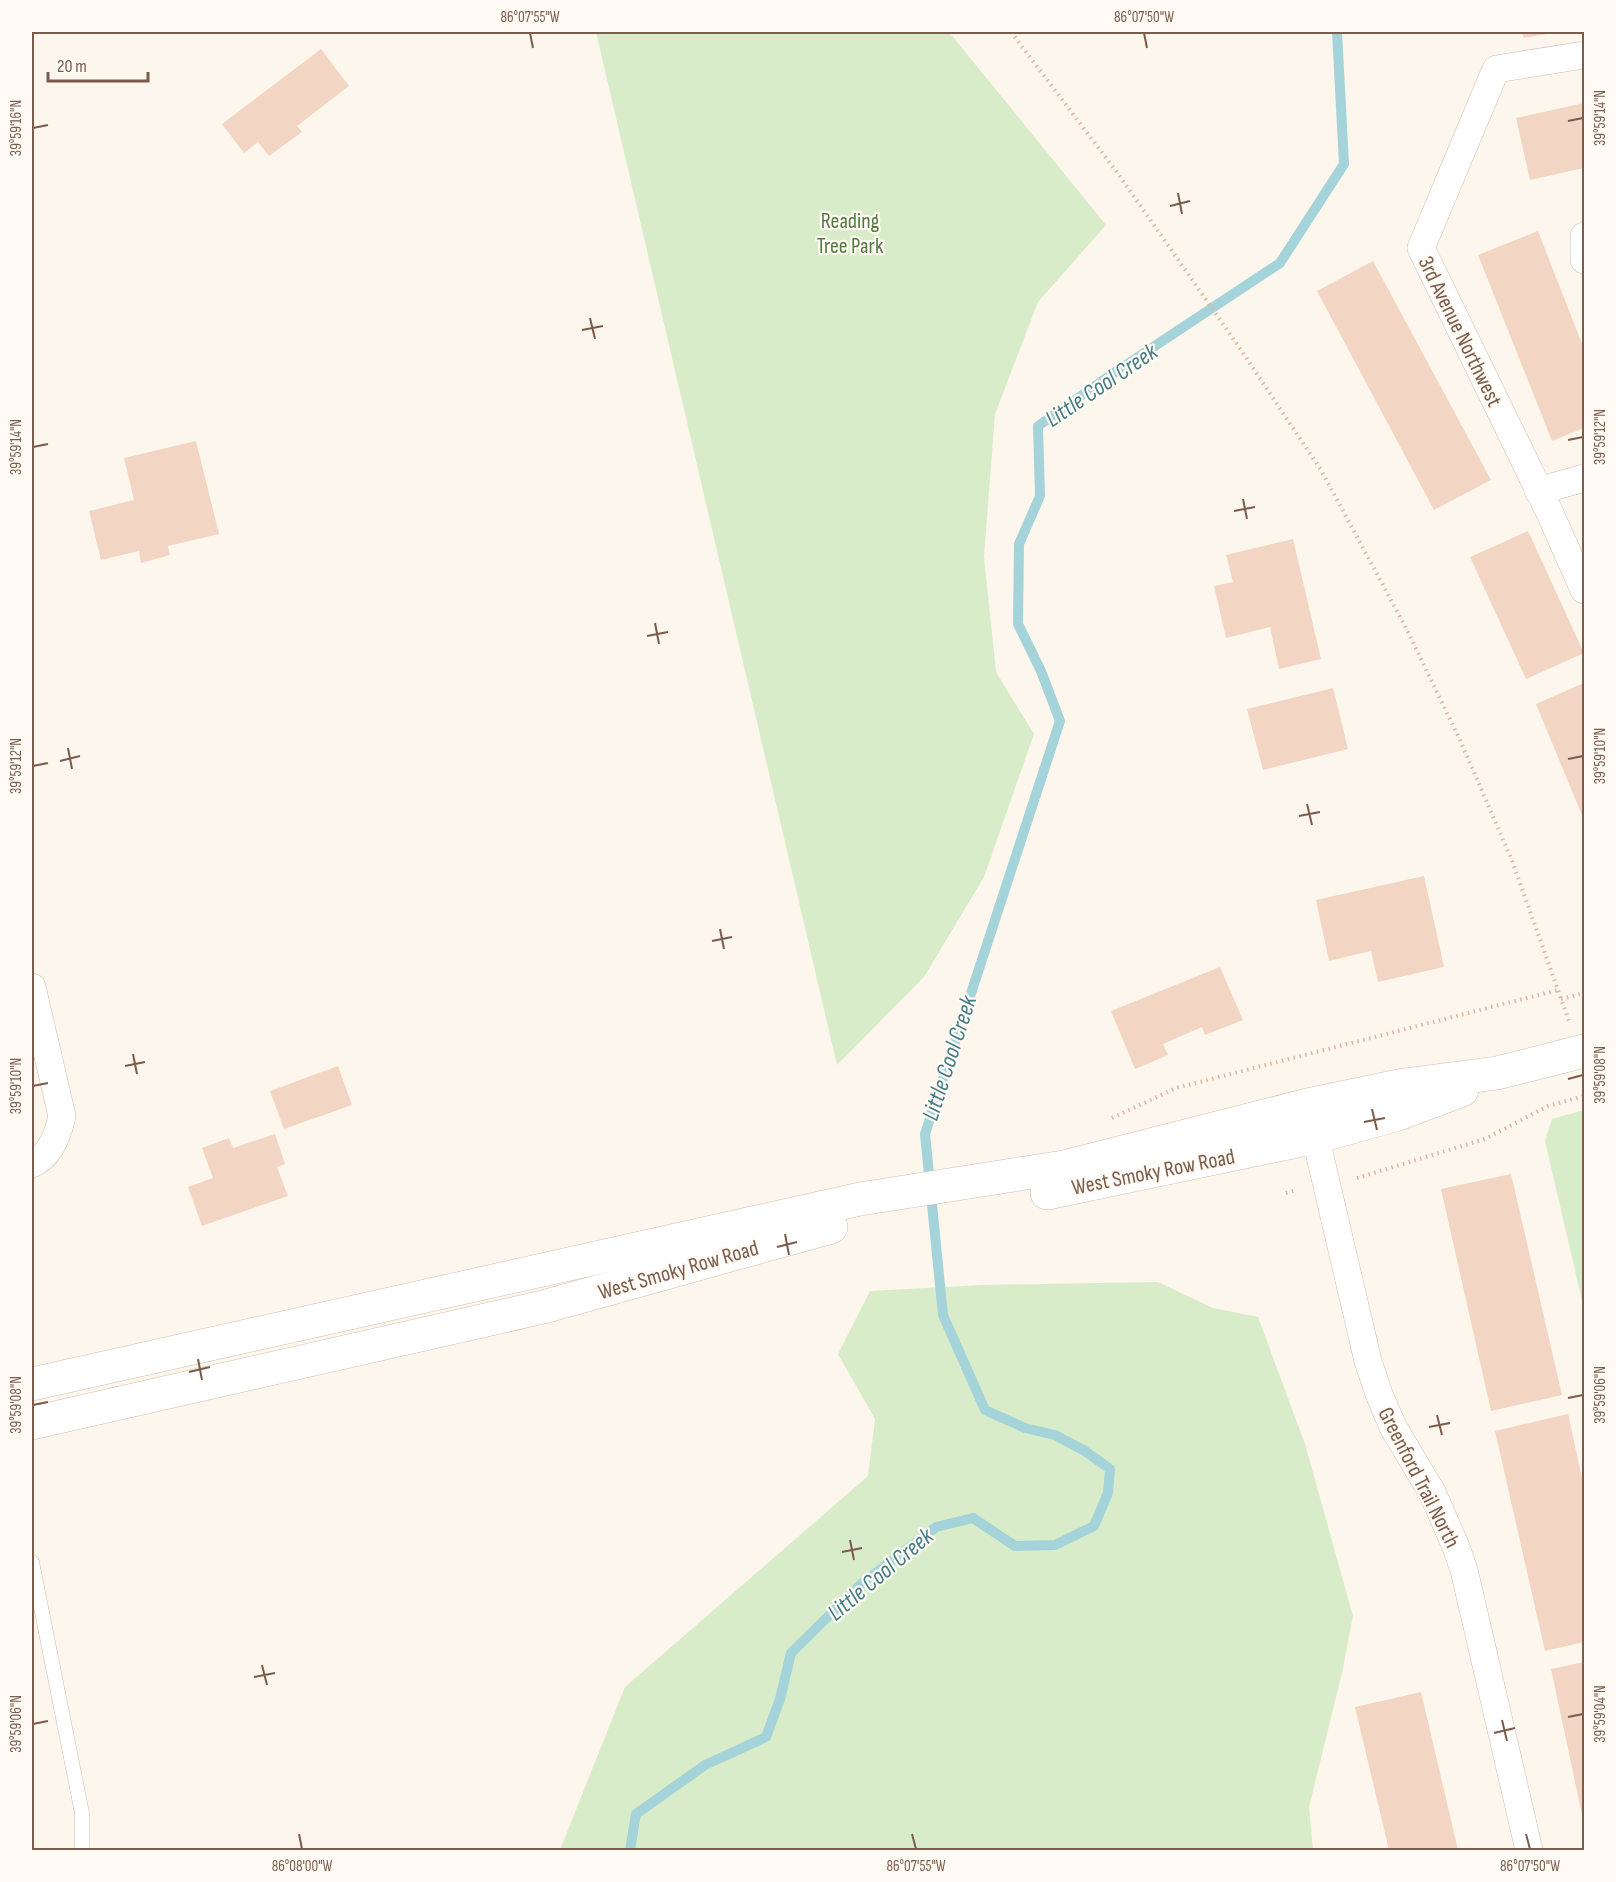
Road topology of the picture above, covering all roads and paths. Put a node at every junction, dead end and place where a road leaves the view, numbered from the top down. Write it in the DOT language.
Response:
graph roads {
  1 [pos="1011,32"];
  2 [pos="1584,55"];
  3 [pos="1584,236"];
  4 [pos="1584,260"];
  5 [pos="1584,478"];
  6 [pos="1538,490"];
  7 [pos="1584,590"];
  8 [pos="32,987"];
  9 [pos="1558,990"];
  10 [pos="1584,993"];
  11 [pos="1561,999"];
  12 [pos="1582,1052"];
  13 [pos="1497,1073"];
  14 [pos="1584,1096"];
  15 [pos="1308,1105"];
  16 [pos="1112,1118"];
  17 [pos="1316,1137"];
  18 [pos="32,1164"];
  19 [pos="1326,1184"];
  20 [pos="1009,1189"];
  21 [pos="1286,1193"];
  22 [pos="861,1209"];
  23 [pos="32,1384"];
  24 [pos="32,1423"];
  25 [pos="32,1562"];
  26 [pos="82,1851"];
  27 [pos="1529,1851"];
  1 -- 9 [label="path"];
  2 -- 6 [label="street, 3rd Avenue Northwest"];
  3 -- 4 [label="street"];
  5 -- 6 [label="street"];
  6 -- 7 [label="street, 3rd Avenue Northwest"];
  8 -- 18 [label="street"];
  9 -- 11 [label="path"];
  9 -- 16 [label="path"];
  10 -- 11 [label="path"];
  11 -- 12 [label="path"];
  12 -- 13 [label="street, West Smoky Row Road"];
  13 -- 15 [label="street, West Smoky Row Road"];
  13 -- 17 [label="street, West Smoky Row Road"];
  14 -- 19 [label="path"];
  15 -- 17 [label="street, Greenford Trail North"];
  15 -- 20 [label="street, West Smoky Row Road"];
  17 -- 19 [label="street, Greenford Trail North"];
  17 -- 20 [label="street, West Smoky Row Road"];
  19 -- 21 [label="path"];
  19 -- 27 [label="street, Greenford Trail North"];
  20 -- 22 [label="street, West Smoky Row Road"];
  22 -- 23 [label="street, West Smoky Row Road"];
  22 -- 24 [label="street, West Smoky Row Road"];
  25 -- 26 [label="lane"];
}
